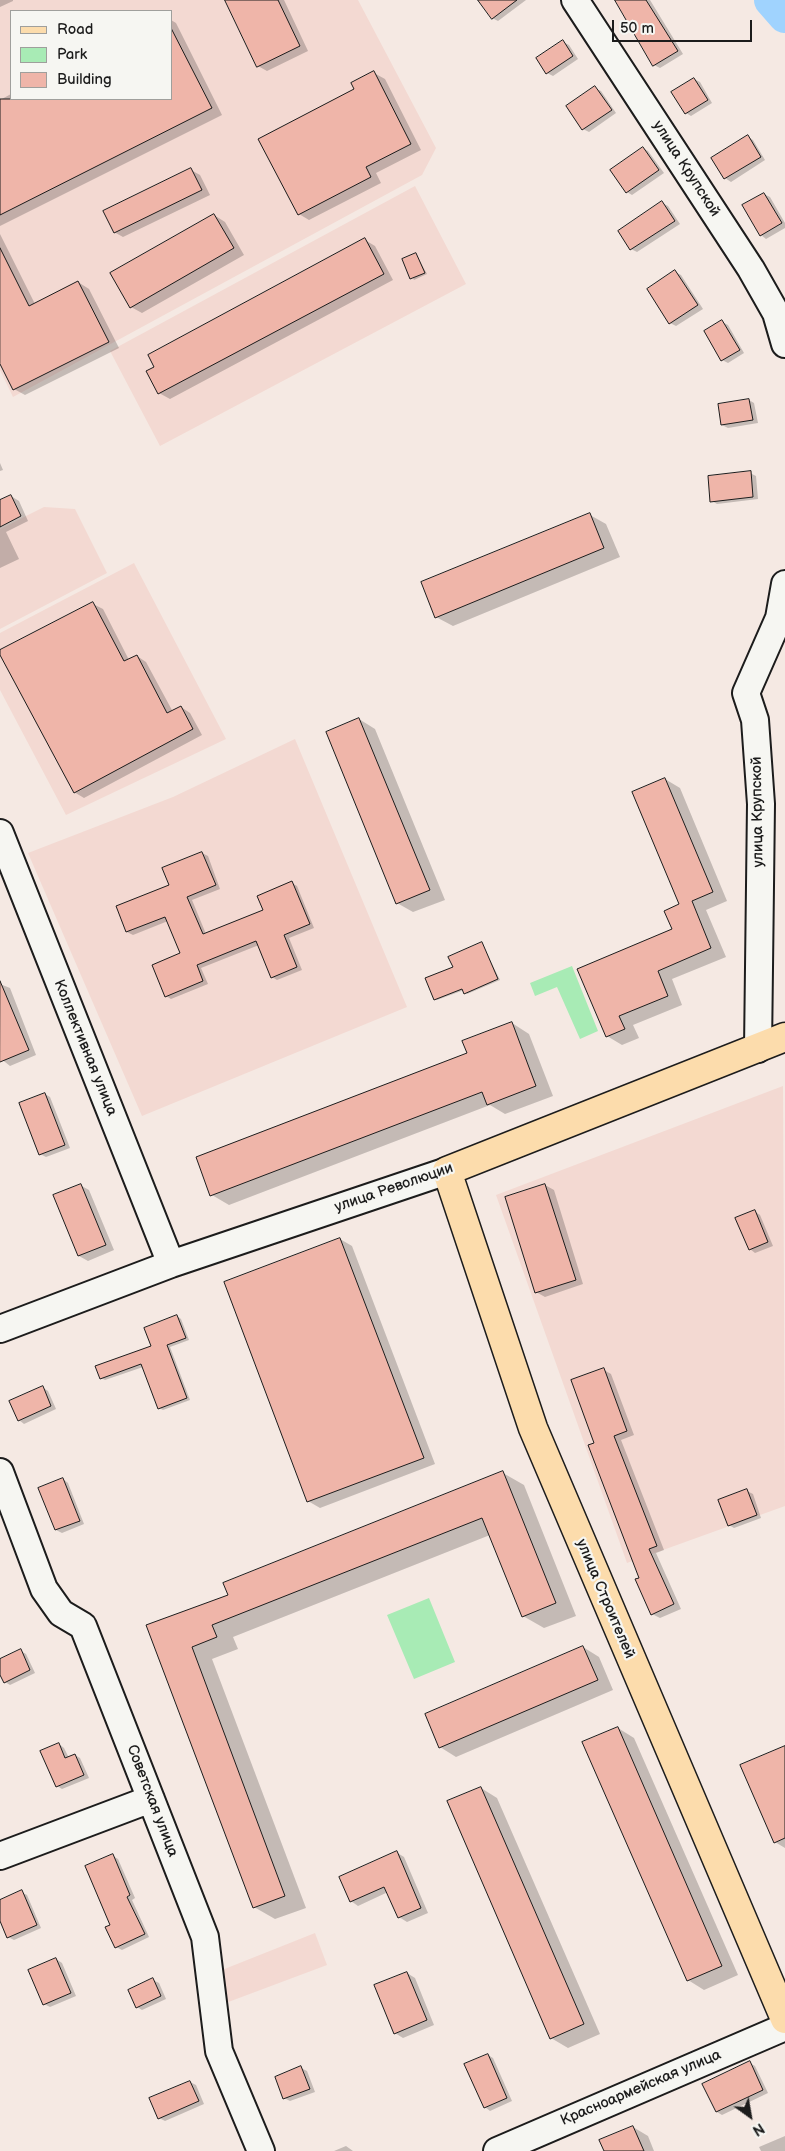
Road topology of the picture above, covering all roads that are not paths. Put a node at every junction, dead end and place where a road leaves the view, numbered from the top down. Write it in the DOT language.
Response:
graph roads {
  1 [pos="575,0"];
  2 [pos="785,344"];
  3 [pos="785,584"];
  4 [pos="1,837"];
  5 [pos="785,1037"];
  6 [pos="758,1049"];
  7 [pos="447,1170"];
  8 [pos="171,1264"];
  9 [pos="0,1329"];
  10 [pos="0,1472"];
  11 [pos="151,1799"];
  12 [pos="0,1856"];
  13 [pos="785,2019"];
  14 [pos="785,2027"];
  15 [pos="261,2151"];
  16 [pos="497,2151"];
  1 -- 2 [label="street, улица Крупской"];
  3 -- 6 [label="street, улица Крупской"];
  4 -- 8 [label="street, Коллективная улица"];
  5 -- 6 [label="main road, улица Революции"];
  6 -- 7 [label="main road, улица Революции"];
  7 -- 8 [label="street, улица Революции"];
  7 -- 13 [label="main road, улица Строителей"];
  8 -- 9 [label="street, улица Революции"];
  10 -- 11 [label="street, Советская улица"];
  11 -- 12 [label="street"];
  11 -- 15 [label="street, Советская улица"];
  14 -- 16 [label="street, Красноармейская улица"];
}
